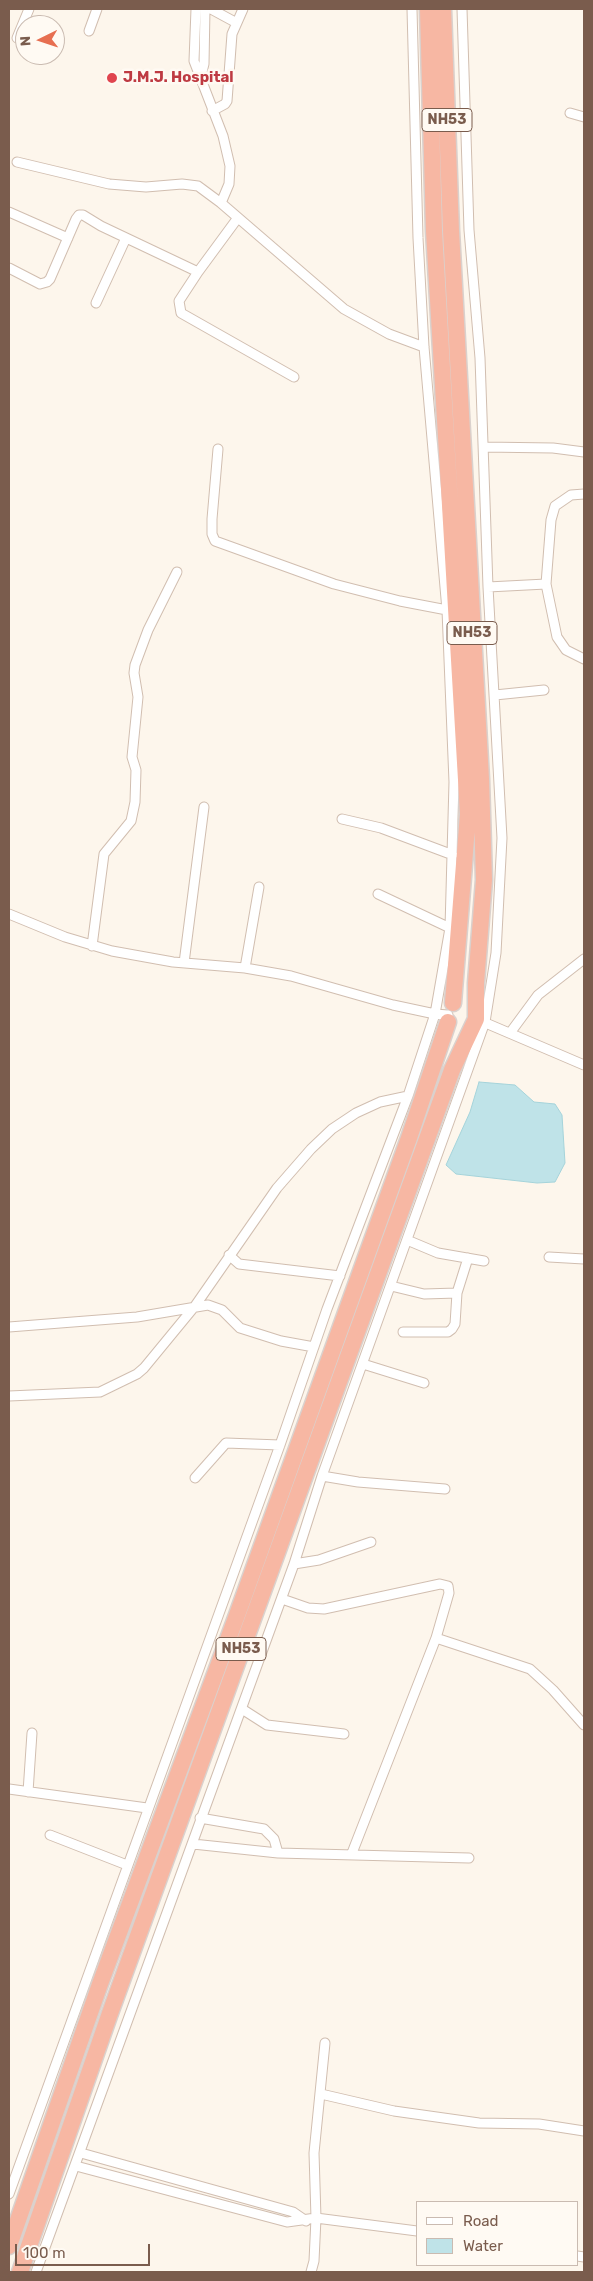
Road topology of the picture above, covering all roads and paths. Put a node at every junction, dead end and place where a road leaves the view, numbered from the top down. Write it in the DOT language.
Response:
graph roads {
  1 [pos="97,9"];
  2 [pos="196,9"];
  3 [pos="205,9"];
  4 [pos="211,9"];
  5 [pos="243,9"];
  6 [pos="412,9"];
  7 [pos="428,9"];
  8 [pos="443,9"];
  9 [pos="462,9"];
  10 [pos="235,22"];
  11 [pos="89,31"];
  12 [pos="201,76"];
  13 [pos="212,111"];
  14 [pos="570,113"];
  15 [pos="584,116"];
  16 [pos="17,162"];
  17 [pos="221,203"];
  18 [pos="9,212"];
  19 [pos="237,219"];
  20 [pos="68,238"];
  21 [pos="126,238"];
  22 [pos="9,268"];
  23 [pos="198,272"];
  24 [pos="96,303"];
  25 [pos="424,347"];
  26 [pos="294,377"];
  27 [pos="484,447"];
  28 [pos="218,449"];
  29 [pos="584,452"];
  30 [pos="584,494"];
  31 [pos="177,572"];
  32 [pos="546,584"];
  33 [pos="488,587"];
  34 [pos="447,610"];
  35 [pos="584,659"];
  36 [pos="544,690"];
  37 [pos="495,695"];
  38 [pos="204,807"];
  39 [pos="342,819"];
  40 [pos="453,855"];
  41 [pos="259,887"];
  42 [pos="378,894"];
  43 [pos="9,914"];
  44 [pos="450,928"];
  45 [pos="92,946"];
  46 [pos="584,959"];
  47 [pos="184,963"];
  48 [pos="245,968"];
  49 [pos="446,1013"];
  50 [pos="477,1019"];
  51 [pos="510,1033"];
  52 [pos="584,1066"];
  53 [pos="408,1096"];
  54 [pos="407,1240"];
  55 [pos="229,1255"];
  56 [pos="549,1257"];
  57 [pos="468,1258"];
  58 [pos="584,1259"];
  59 [pos="484,1261"];
  60 [pos="340,1276"];
  61 [pos="391,1286"];
  62 [pos="457,1293"];
  63 [pos="195,1306"];
  64 [pos="9,1328"];
  65 [pos="403,1332"];
  66 [pos="314,1347"];
  67 [pos="363,1364"];
  68 [pos="424,1383"];
  69 [pos="9,1396"];
  70 [pos="280,1445"];
  71 [pos="322,1476"];
  72 [pos="195,1478"];
  73 [pos="445,1489"];
  74 [pos="371,1542"];
  75 [pos="294,1564"];
  76 [pos="282,1599"];
  77 [pos="436,1638"];
  78 [pos="242,1709"];
  79 [pos="584,1725"];
  80 [pos="32,1733"];
  81 [pos="344,1734"];
  82 [pos="9,1790"];
  83 [pos="28,1792"];
  84 [pos="147,1808"];
  85 [pos="200,1818"];
  86 [pos="50,1835"];
  87 [pos="192,1844"];
  88 [pos="278,1853"];
  89 [pos="352,1853"];
  90 [pos="469,1858"];
  91 [pos="127,1865"];
  92 [pos="325,2043"];
  93 [pos="321,2094"];
  94 [pos="584,2131"];
  95 [pos="81,2153"];
  96 [pos="76,2166"];
  97 [pos="9,2194"];
  98 [pos="311,2220"];
  99 [pos="416,2231"];
  100 [pos="9,2246"];
  101 [pos="20,2272"];
  102 [pos="36,2272"];
  103 [pos="311,2272"];
  1 -- 11 [label="street"];
  2 -- 12 [label="street"];
  3 -- 12 [label="street"];
  4 -- 10 [label="street"];
  5 -- 10 [label="street"];
  6 -- 25 [label="street"];
  7 -- 49 [label="highway, NH53"];
  8 -- 50 [label="highway, NH53"];
  9 -- 27 [label="street"];
  10 -- 13 [label="street"];
  12 -- 13 [label="street"];
  13 -- 17 [label="street"];
  14 -- 15 [label="street"];
  16 -- 17 [label="street"];
  17 -- 19 [label="street"];
  18 -- 20 [label="street"];
  19 -- 23 [label="street"];
  19 -- 25 [label="street"];
  20 -- 21 [label="street"];
  20 -- 22 [label="street"];
  21 -- 23 [label="street"];
  21 -- 24 [label="street"];
  23 -- 26 [label="street"];
  25 -- 34 [label="street"];
  27 -- 29 [label="street"];
  27 -- 33 [label="street"];
  28 -- 34 [label="street"];
  30 -- 32 [label="street"];
  31 -- 45 [label="street"];
  32 -- 33 [label="street"];
  32 -- 35 [label="street"];
  33 -- 37 [label="street"];
  34 -- 40 [label="street"];
  36 -- 37 [label="street"];
  37 -- 50 [label="street"];
  38 -- 47 [label="street"];
  39 -- 40 [label="street"];
  40 -- 44 [label="street"];
  41 -- 48 [label="street"];
  42 -- 44 [label="street"];
  43 -- 45 [label="street"];
  44 -- 49 [label="street"];
  45 -- 47 [label="street"];
  46 -- 51 [label="street"];
  47 -- 48 [label="street"];
  48 -- 49 [label="street"];
  49 -- 50 [label="highway"];
  49 -- 50 [label="highway"];
  49 -- 53 [label="street"];
  49 -- 100 [label="highway, NH53"];
  50 -- 51 [label="street"];
  50 -- 54 [label="street"];
  50 -- 101 [label="highway, NH53"];
  51 -- 52 [label="street"];
  53 -- 55 [label="street"];
  53 -- 60 [label="street"];
  54 -- 57 [label="street"];
  54 -- 61 [label="street"];
  55 -- 60 [label="street"];
  55 -- 63 [label="street"];
  56 -- 58 [label="street"];
  57 -- 59 [label="street"];
  57 -- 62 [label="street"];
  60 -- 66 [label="street"];
  61 -- 62 [label="street"];
  61 -- 67 [label="street"];
  62 -- 65 [label="street"];
  63 -- 64 [label="street"];
  63 -- 66 [label="street"];
  63 -- 69 [label="street"];
  66 -- 70 [label="street"];
  67 -- 68 [label="street"];
  67 -- 71 [label="street"];
  70 -- 72 [label="street"];
  70 -- 84 [label="street"];
  71 -- 73 [label="street"];
  71 -- 75 [label="street"];
  74 -- 75 [label="street"];
  75 -- 76 [label="street"];
  76 -- 77 [label="street"];
  76 -- 78 [label="street"];
  77 -- 79 [label="street"];
  77 -- 89 [label="street"];
  78 -- 81 [label="street"];
  78 -- 85 [label="street"];
  80 -- 83 [label="street"];
  82 -- 83 [label="street"];
  83 -- 84 [label="street"];
  84 -- 91 [label="street"];
  85 -- 87 [label="street"];
  85 -- 88 [label="street"];
  86 -- 91 [label="street"];
  87 -- 88 [label="street"];
  87 -- 95 [label="street"];
  88 -- 89 [label="street"];
  89 -- 90 [label="street"];
  91 -- 97 [label="street"];
  92 -- 93 [label="street"];
  93 -- 94 [label="street"];
  93 -- 98 [label="street"];
  95 -- 96 [label="street"];
  95 -- 98 [label="street"];
  96 -- 98 [label="street"];
  96 -- 102 [label="street"];
  98 -- 99 [label="street"];
  98 -- 103 [label="street"];
}
